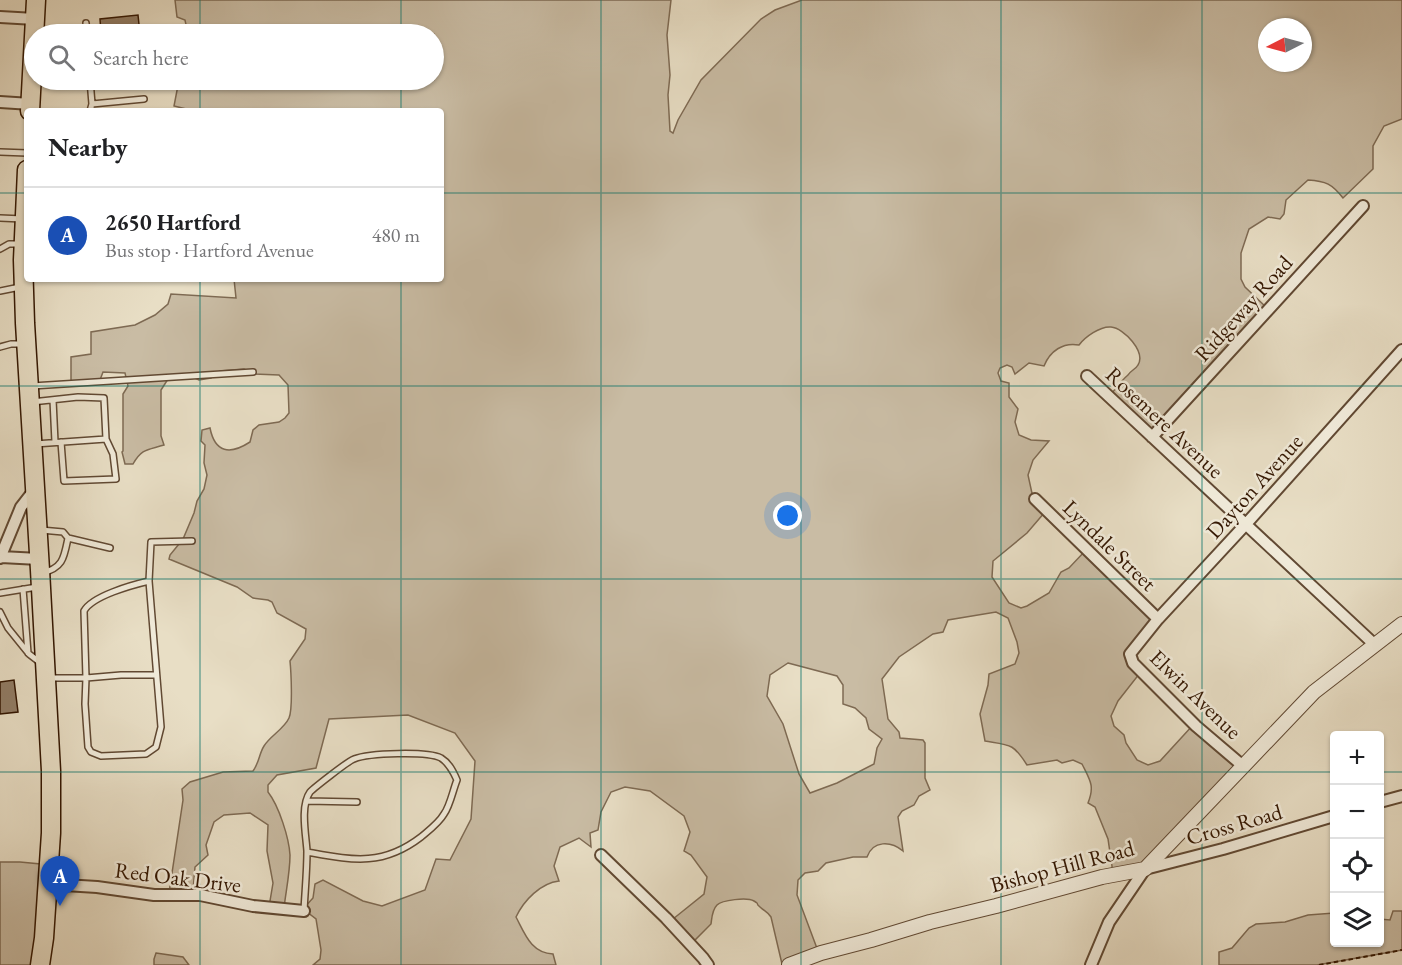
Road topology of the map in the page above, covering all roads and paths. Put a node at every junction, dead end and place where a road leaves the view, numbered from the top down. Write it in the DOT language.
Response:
graph roads {
  1 [pos="36,0"];
  2 [pos="0,17"];
  3 [pos="35,19"];
  4 [pos="35,24"];
  5 [pos="31,90"];
  6 [pos="91,90"];
  7 [pos="144,99"];
  8 [pos="0,102"];
  9 [pos="92,104"];
  10 [pos="30,108"];
  11 [pos="91,108"];
  12 [pos="0,152"];
  13 [pos="24,153"];
  14 [pos="1363,206"];
  15 [pos="0,218"];
  16 [pos="24,219"];
  17 [pos="24,244"];
  18 [pos="0,249"];
  19 [pos="24,286"];
  20 [pos="0,291"];
  21 [pos="27,344"];
  22 [pos="0,347"];
  23 [pos="1402,350"];
  24 [pos="253,372"];
  25 [pos="1087,376"];
  26 [pos="30,394"];
  27 [pos="53,400"];
  28 [pos="1152,437"];
  29 [pos="106,439"];
  30 [pos="58,442"];
  31 [pos="33,444"];
  32 [pos="36,489"];
  33 [pos="1035,499"];
  34 [pos="1246,524"];
  35 [pos="37,530"];
  36 [pos="68,538"];
  37 [pos="192,541"];
  38 [pos="110,548"];
  39 [pos="0,557"];
  40 [pos="36,577"];
  41 [pos="149,580"];
  42 [pos="0,592"];
  43 [pos="0,612"];
  44 [pos="1158,619"];
  45 [pos="1402,624"];
  46 [pos="1375,645"];
  47 [pos="1135,648"];
  48 [pos="28,654"];
  49 [pos="46,673"];
  50 [pos="156,675"];
  51 [pos="86,678"];
  52 [pos="1243,766"];
  53 [pos="1402,796"];
  54 [pos="307,801"];
  55 [pos="1384,801"];
  56 [pos="357,802"];
  57 [pos="1330,817"];
  58 [pos="307,852"];
  59 [pos="601,855"];
  60 [pos="1145,869"];
  61 [pos="48,884"];
  62 [pos="304,911"];
  63 [pos="1402,950"];
  64 [pos="40,965"];
  65 [pos="708,965"];
  66 [pos="789,965"];
  67 [pos="1090,965"];
  68 [pos="1319,965"];
  1 -- 3 [label="highway"];
  2 -- 3 [label="street"];
  3 -- 4 [label="highway"];
  5 -- 10 [label="highway"];
  6 -- 9 [label="lane"];
  7 -- 9 [label="lane"];
  8 -- 10 [label="street"];
  9 -- 11 [label="lane"];
  12 -- 13 [label="lane"];
  14 -- 28 [label="street, Ridgeway Road"];
  15 -- 16 [label="lane"];
  16 -- 17 [label="highway"];
  17 -- 18 [label="lane"];
  17 -- 19 [label="highway"];
  19 -- 20 [label="lane"];
  19 -- 21 [label="highway"];
  21 -- 22 [label="lane"];
  21 -- 26 [label="highway"];
  23 -- 34 [label="street, Dayton Avenue"];
  24 -- 26 [label="lane"];
  25 -- 28 [label="street, Rosemere Avenue"];
  26 -- 27 [label="lane"];
  26 -- 31 [label="highway"];
  27 -- 29 [label="lane"];
  27 -- 30 [label="lane"];
  28 -- 34 [label="street, Rosemere Avenue"];
  29 -- 30 [label="lane"];
  29 -- 30 [label="lane"];
  30 -- 31 [label="lane"];
  31 -- 32 [label="highway"];
  32 -- 35 [label="highway"];
  32 -- 39 [label="street"];
  33 -- 44 [label="street, Lyndale Street"];
  34 -- 44 [label="street, Dayton Avenue"];
  34 -- 46 [label="street, Rosemere Avenue"];
  35 -- 36 [label="lane"];
  35 -- 40 [label="highway"];
  36 -- 38 [label="lane"];
  36 -- 40 [label="lane"];
  37 -- 41 [label="lane"];
  39 -- 40 [label="street"];
  40 -- 42 [label="lane"];
  40 -- 48 [label="lane"];
  40 -- 49 [label="highway"];
  41 -- 50 [label="lane"];
  41 -- 51 [label="lane"];
  43 -- 48 [label="lane"];
  44 -- 47 [label="street, Dayton Avenue"];
  45 -- 46 [label="street, Bishop Hill Road"];
  46 -- 52 [label="street, Bishop Hill Road"];
  47 -- 52 [label="street, Elwin Avenue"];
  48 -- 49 [label="lane"];
  49 -- 51 [label="lane"];
  49 -- 61 [label="highway"];
  50 -- 51 [label="lane"];
  50 -- 51 [label="lane"];
  52 -- 60 [label="street, Bishop Hill Road"];
  53 -- 55 [label="street"];
  54 -- 56 [label="lane"];
  54 -- 58 [label="lane"];
  54 -- 58 [label="lane"];
  57 -- 60 [label="street, Cross Road"];
  58 -- 62 [label="lane"];
  59 -- 65 [label="street"];
  60 -- 66 [label="street, Bishop Hill Road"];
  60 -- 67 [label="street"];
  61 -- 62 [label="street, Red Oak Drive"];
  61 -- 64 [label="highway"];
  63 -- 68 [label="path"];
}
